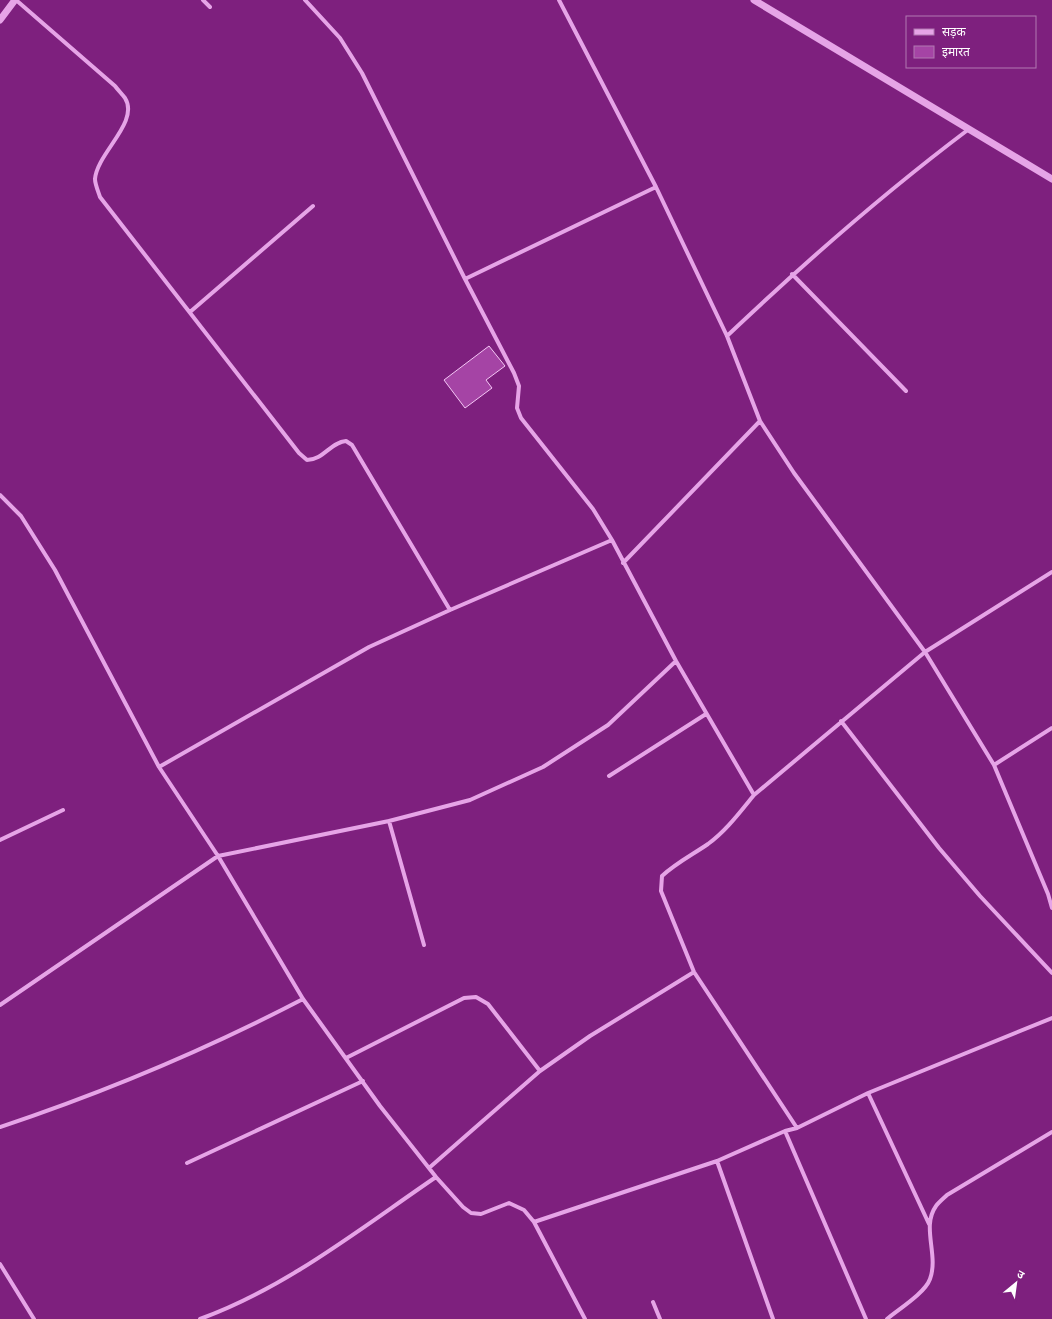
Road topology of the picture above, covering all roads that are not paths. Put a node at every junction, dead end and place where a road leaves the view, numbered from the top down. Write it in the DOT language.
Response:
graph roads {
  1 [pos="16,0"];
  2 [pos="203,0"];
  3 [pos="305,0"];
  4 [pos="559,0"];
  5 [pos="754,0"];
  6 [pos="210,7"];
  7 [pos="0,20"];
  8 [pos="969,129"];
  9 [pos="1052,179"];
  10 [pos="656,187"];
  11 [pos="313,206"];
  12 [pos="792,274"];
  13 [pos="465,279"];
  14 [pos="190,312"];
  15 [pos="727,336"];
  16 [pos="906,391"];
  17 [pos="760,421"];
  18 [pos="0,495"];
  19 [pos="612,540"];
  20 [pos="623,563"];
  21 [pos="1052,572"];
  22 [pos="450,610"];
  23 [pos="925,652"];
  24 [pos="676,661"];
  25 [pos="706,714"];
  26 [pos="841,721"];
  27 [pos="1052,728"];
  28 [pos="994,765"];
  29 [pos="159,767"];
  30 [pos="609,776"];
  31 [pos="754,795"];
  32 [pos="64,810"];
  33 [pos="389,821"];
  34 [pos="0,840"];
  35 [pos="218,856"];
  36 [pos="1050,893"];
  37 [pos="1052,908"];
  38 [pos="424,945"];
  39 [pos="694,972"];
  40 [pos="1052,973"];
  41 [pos="303,999"];
  42 [pos="0,1005"];
  43 [pos="1052,1018"];
  44 [pos="346,1058"];
  45 [pos="540,1071"];
  46 [pos="363,1082"];
  47 [pos="868,1093"];
  48 [pos="0,1127"];
  49 [pos="797,1128"];
  50 [pos="785,1131"];
  51 [pos="1052,1132"];
  52 [pos="717,1161"];
  53 [pos="187,1163"];
  54 [pos="429,1168"];
  55 [pos="436,1177"];
  56 [pos="534,1222"];
  57 [pos="929,1224"];
  58 [pos="0,1264"];
  59 [pos="653,1302"];
  60 [pos="34,1319"];
  61 [pos="200,1319"];
  62 [pos="585,1319"];
  63 [pos="660,1319"];
  64 [pos="773,1319"];
  65 [pos="866,1319"];
  66 [pos="887,1319"];
  1 -- 7 [label="street"];
  1 -- 14 [label="street"];
  2 -- 6 [label="street"];
  3 -- 13 [label="street"];
  4 -- 10 [label="street"];
  5 -- 8 [label="street"];
  8 -- 9 [label="street"];
  8 -- 12 [label="street"];
  10 -- 13 [label="street"];
  10 -- 15 [label="street"];
  11 -- 14 [label="street"];
  12 -- 15 [label="street"];
  12 -- 16 [label="street"];
  13 -- 19 [label="street"];
  14 -- 22 [label="street"];
  15 -- 17 [label="street"];
  17 -- 20 [label="street"];
  17 -- 23 [label="street"];
  18 -- 29 [label="street"];
  19 -- 20 [label="street"];
  19 -- 22 [label="street"];
  20 -- 24 [label="street"];
  21 -- 23 [label="street"];
  22 -- 29 [label="street"];
  23 -- 26 [label="street"];
  23 -- 28 [label="street"];
  24 -- 25 [label="street"];
  24 -- 33 [label="street"];
  25 -- 30 [label="street"];
  25 -- 31 [label="street"];
  26 -- 31 [label="street"];
  26 -- 40 [label="street"];
  27 -- 28 [label="street"];
  28 -- 36 [label="street"];
  29 -- 35 [label="street"];
  31 -- 39 [label="street"];
  32 -- 34 [label="street"];
  33 -- 35 [label="street"];
  33 -- 38 [label="street"];
  35 -- 41 [label="street"];
  35 -- 42 [label="street"];
  36 -- 37 [label="street"];
  39 -- 45 [label="street"];
  39 -- 49 [label="street"];
  41 -- 44 [label="street"];
  41 -- 48 [label="street"];
  43 -- 47 [label="street"];
  44 -- 45 [label="street"];
  44 -- 46 [label="street"];
  45 -- 54 [label="street"];
  46 -- 53 [label="street"];
  46 -- 54 [label="street"];
  47 -- 49 [label="street"];
  47 -- 57 [label="street"];
  49 -- 50 [label="street"];
  50 -- 52 [label="street"];
  50 -- 65 [label="street"];
  51 -- 57 [label="street"];
  52 -- 56 [label="street"];
  52 -- 64 [label="street"];
  54 -- 55 [label="street"];
  55 -- 56 [label="street"];
  55 -- 61 [label="street"];
  56 -- 62 [label="street"];
  57 -- 66 [label="street"];
  58 -- 60 [label="street"];
  59 -- 63 [label="street"];
}
